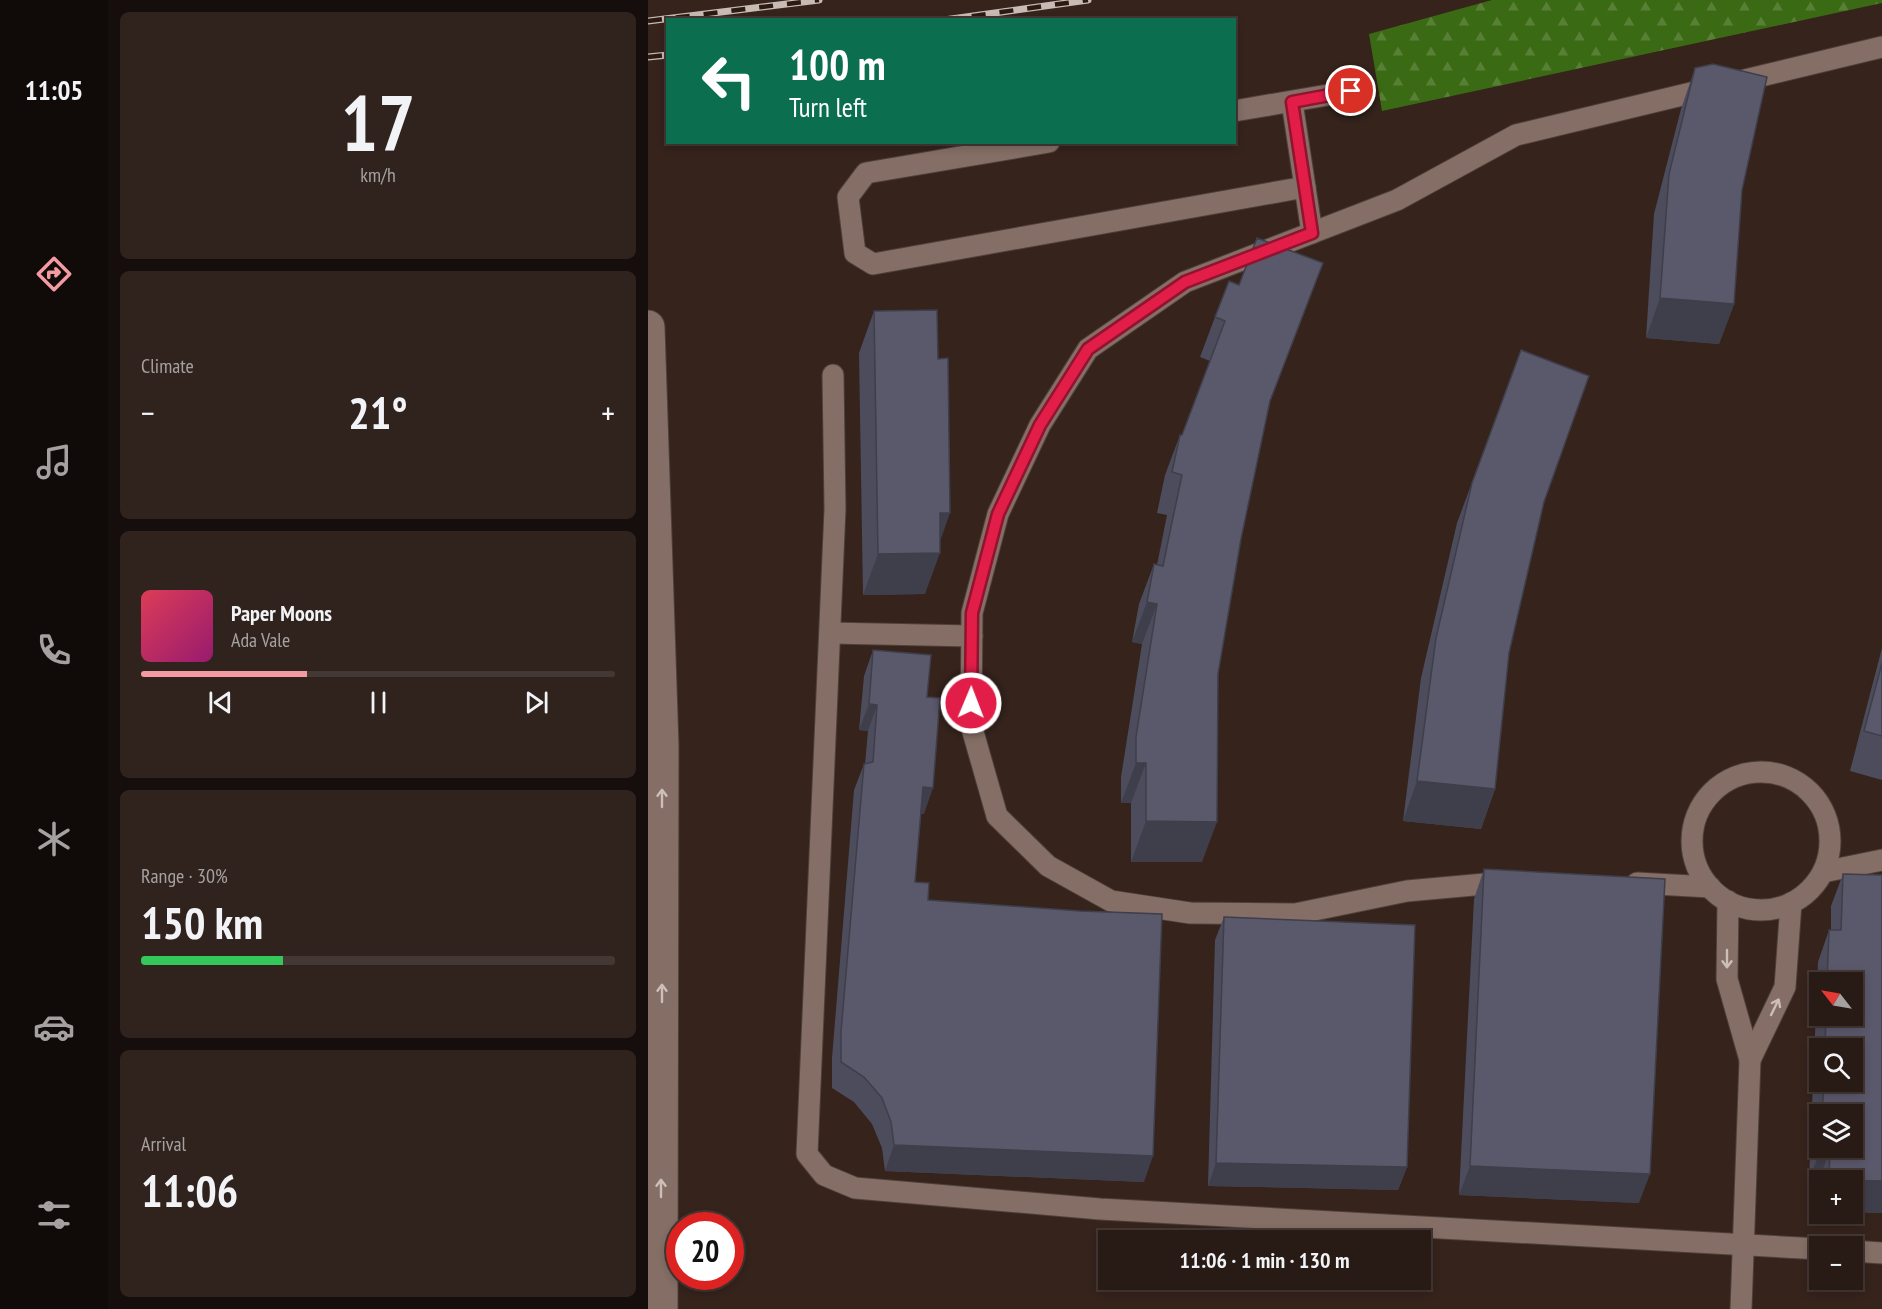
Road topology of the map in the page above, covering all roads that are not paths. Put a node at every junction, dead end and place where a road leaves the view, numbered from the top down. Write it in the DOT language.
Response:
graph roads {
  1 [pos="1882,47"];
  2 [pos="1351,91"];
  3 [pos="1292,102"];
  4 [pos="1236,111"];
  5 [pos="1037,144"];
  6 [pos="1305,187"];
  7 [pos="1312,233"];
  8 [pos="648,327"];
  9 [pos="833,375"];
  10 [pos="830,633"];
  11 [pos="972,636"];
  12 [pos="1882,860"];
  13 [pos="1823,872"];
  14 [pos="1521,881"];
  15 [pos="1615,881"];
  16 [pos="1710,887"];
  17 [pos="1728,901"];
  18 [pos="1791,903"];
  19 [pos="1750,1060"];
  20 [pos="1744,1244"];
  21 [pos="1809,1248"];
  22 [pos="1863,1252"];
  23 [pos="1882,1253"];
  24 [pos="661,1309"];
  25 [pos="1741,1309"];
  1 -- 7 [label="lane"];
  2 -- 3 [label="lane"];
  3 -- 4 [label="lane"];
  3 -- 6 [label="lane"];
  5 -- 6 [label="lane"];
  6 -- 7 [label="lane"];
  7 -- 11 [label="lane"];
  24 -- 8 [label="main road, one-way"];
  9 -- 10 [label="lane"];
  10 -- 11 [label="lane"];
  10 -- 20 [label="lane"];
  11 -- 14 [label="lane"];
  12 -- 13 [label="lane"];
  13 -- 16 [label="lane"];
  13 -- 18 [label="lane"];
  15 -- 16 [label="lane"];
  16 -- 17 [label="lane"];
  17 -- 18 [label="lane"];
  17 -- 19 [label="lane, one-way"];
  19 -- 18 [label="lane, one-way"];
  19 -- 20 [label="lane"];
  20 -- 21 [label="lane"];
  20 -- 25 [label="lane"];
  22 -- 23 [label="lane"];
}
